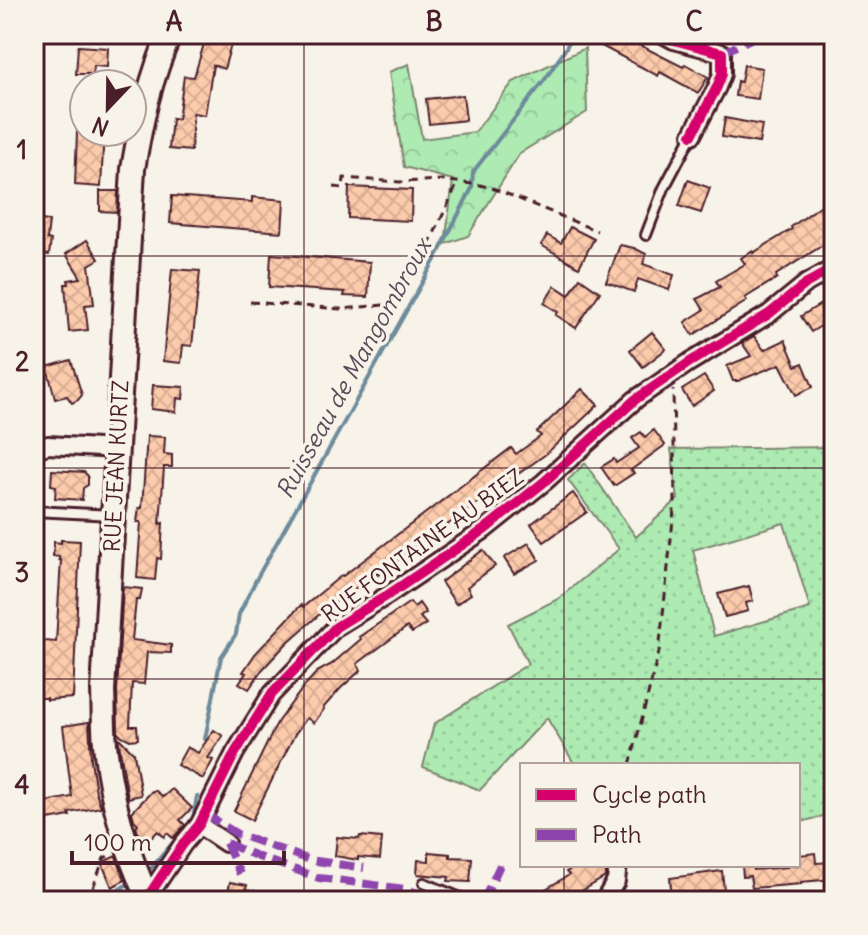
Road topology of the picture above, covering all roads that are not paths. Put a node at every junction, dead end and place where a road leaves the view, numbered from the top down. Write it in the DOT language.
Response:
graph roads {
  1 [pos="170,34"];
  2 [pos="663,34"];
  3 [pos="692,135"];
  4 [pos="646,235"];
  5 [pos="834,268"];
  6 [pos="34,449"];
  7 [pos="116,449"];
  8 [pos="34,511"];
  9 [pos="113,515"];
  10 [pos="199,825"];
  11 [pos="226,843"];
  12 [pos="618,867"];
  13 [pos="424,883"];
  14 [pos="148,900"];
  15 [pos="468,901"];
  16 [pos="604,901"];
  1 -- 7 [label="main road, RUE JEAN KURTZ"];
  2 -- 3 [label="street"];
  3 -- 4 [label="lane"];
  5 -- 10 [label="street, RUE FONTAINE AU BIEZ"];
  6 -- 7 [label="street"];
  7 -- 9 [label="main road, RUE JEAN KURTZ"];
  8 -- 9 [label="lane"];
  9 -- 14 [label="main road, RUE JEAN KURTZ"];
  10 -- 11 [label="street"];
  10 -- 14 [label="street, RUE FONTAINE AU BIEZ"];
  12 -- 16 [label="street"];
  13 -- 15 [label="lane"];
}
